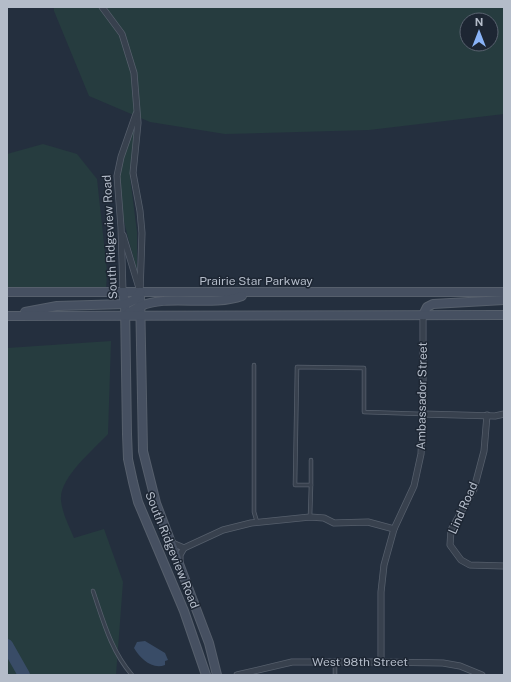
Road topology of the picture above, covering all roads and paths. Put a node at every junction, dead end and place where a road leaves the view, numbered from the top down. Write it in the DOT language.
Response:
graph roads {
  1 [pos="102,7"];
  2 [pos="137,106"];
  3 [pos="121,227"];
  4 [pos="7,292"];
  5 [pos="123,292"];
  6 [pos="140,292"];
  7 [pos="504,292"];
  8 [pos="250,293"];
  9 [pos="504,300"];
  10 [pos="125,304"];
  11 [pos="144,304"];
  12 [pos="125,315"];
  13 [pos="141,315"];
  14 [pos="163,315"];
  15 [pos="423,315"];
  16 [pos="504,315"];
  17 [pos="10,316"];
  18 [pos="254,365"];
  19 [pos="423,414"];
  20 [pos="504,414"];
  21 [pos="487,415"];
  22 [pos="311,460"];
  23 [pos="311,485"];
  24 [pos="310,517"];
  25 [pos="257,522"];
  26 [pos="394,529"];
  27 [pos="170,542"];
  28 [pos="184,548"];
  29 [pos="180,566"];
  30 [pos="504,566"];
  31 [pos="93,591"];
  32 [pos="335,662"];
  33 [pos="381,662"];
  34 [pos="132,675"];
  35 [pos="206,675"];
  36 [pos="217,675"];
  37 [pos="237,675"];
  38 [pos="335,675"];
  39 [pos="482,675"];
  1 -- 2 [label="street"];
  2 -- 3 [label="street, South Ridgeview Road"];
  2 -- 6 [label="street, South Ridgeview Road"];
  3 -- 5 [label="street, South Ridgeview Road"];
  3 -- 6 [label="street"];
  4 -- 5 [label="main road, Prairie Star Parkway"];
  5 -- 6 [label="main road, Prairie Star Parkway"];
  5 -- 10 [label="main road, South Ridgeview Road"];
  6 -- 8 [label="main road, Prairie Star Parkway"];
  6 -- 10 [label="main road"];
  6 -- 11 [label="main road, South Ridgeview Road"];
  7 -- 8 [label="main road, Prairie Star Parkway"];
  8 -- 11 [label="main road"];
  9 -- 15 [label="main road"];
  10 -- 12 [label="main road, South Ridgeview Road"];
  10 -- 17 [label="main road"];
  11 -- 12 [label="main road"];
  11 -- 13 [label="main road, South Ridgeview Road"];
  11 -- 14 [label="main road"];
  12 -- 13 [label="main road"];
  12 -- 17 [label="main road"];
  12 -- 35 [label="main road, South Ridgeview Road"];
  13 -- 14 [label="main road"];
  13 -- 27 [label="main road, South Ridgeview Road"];
  14 -- 15 [label="main road"];
  15 -- 16 [label="main road"];
  15 -- 19 [label="street, Ambassador Street"];
  18 -- 25 [label="lane"];
  19 -- 21 [label="street"];
  19 -- 23 [label="lane"];
  19 -- 26 [label="street, Ambassador Street"];
  20 -- 21 [label="street"];
  21 -- 30 [label="street, Lind Road"];
  22 -- 23 [label="lane"];
  23 -- 24 [label="lane"];
  24 -- 25 [label="street"];
  24 -- 26 [label="street"];
  25 -- 28 [label="street"];
  26 -- 33 [label="street, Ambassador Street"];
  27 -- 28 [label="street"];
  27 -- 29 [label="main road, South Ridgeview Road"];
  28 -- 29 [label="street"];
  29 -- 36 [label="main road, South Ridgeview Road"];
  31 -- 34 [label="lane"];
  32 -- 33 [label="street, West 98th Street"];
  32 -- 37 [label="street, West 98th Street"];
  32 -- 38 [label="lane"];
  33 -- 39 [label="street, West 98th Street"];
}
